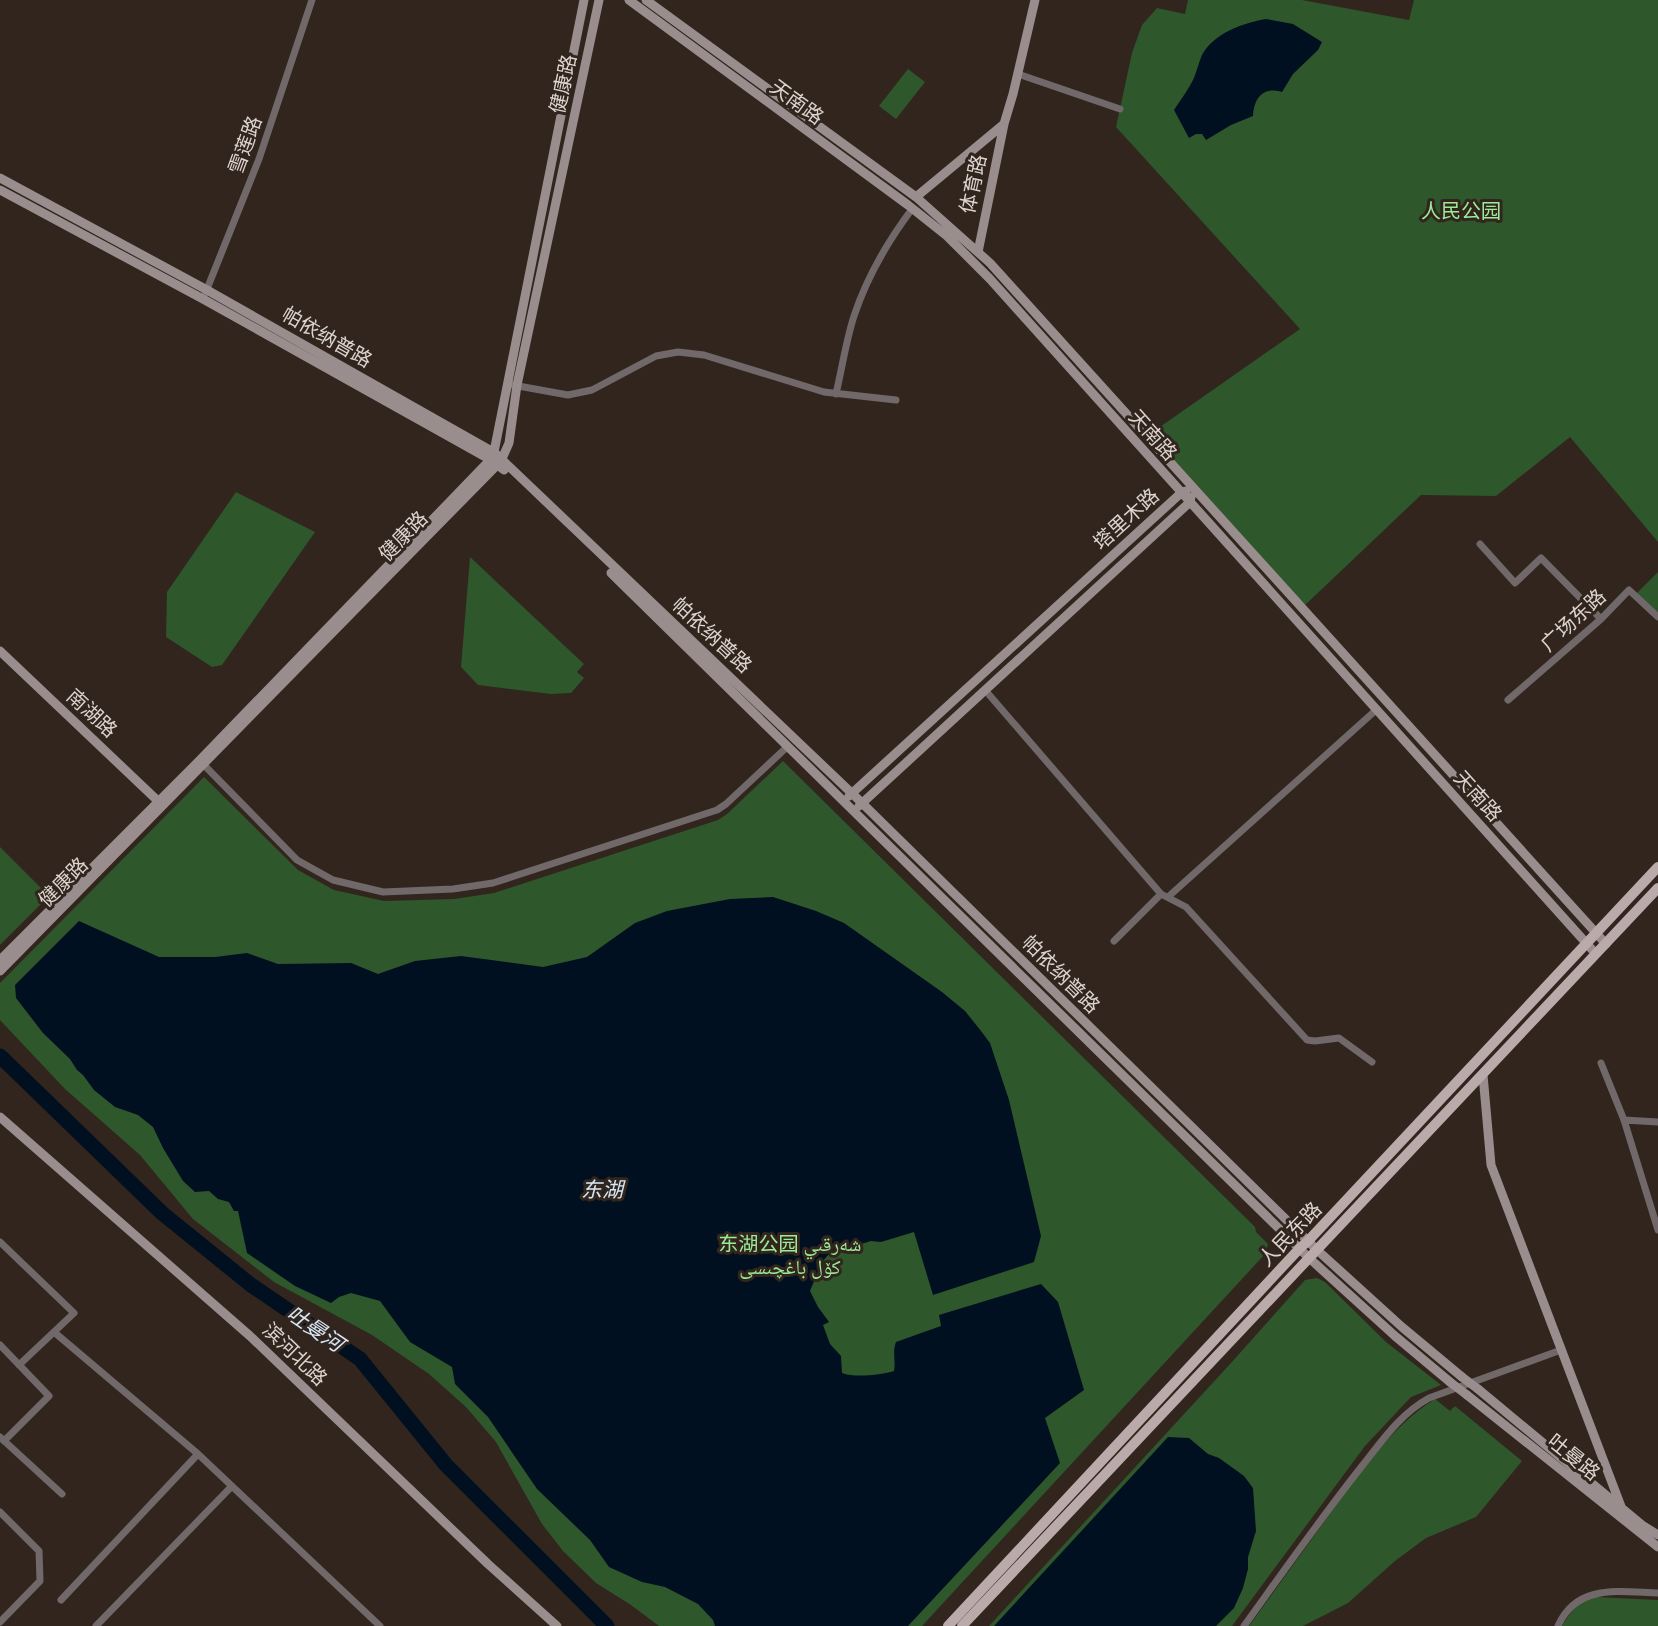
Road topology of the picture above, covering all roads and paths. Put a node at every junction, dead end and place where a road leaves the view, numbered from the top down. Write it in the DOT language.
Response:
graph roads {
  1 [pos="312,0"];
  2 [pos="584,0"];
  3 [pos="599,0"];
  4 [pos="629,0"];
  5 [pos="646,0"];
  6 [pos="1035,0"];
  7 [pos="1018,74"];
  8 [pos="1120,109"];
  9 [pos="1004,124"];
  10 [pos="0,178"];
  11 [pos="0,190"];
  12 [pos="916,197"];
  13 [pos="912,209"];
  14 [pos="978,252"];
  15 [pos="205,295"];
  16 [pos="507,384"];
  17 [pos="517,385"];
  18 [pos="836,394"];
  19 [pos="896,400"];
  20 [pos="496,460"];
  21 [pos="1193,488"];
  22 [pos="1181,493"];
  23 [pos="1190,502"];
  24 [pos="1480,544"];
  25 [pos="1657,614"];
  26 [pos="1601,619"];
  27 [pos="0,651"];
  28 [pos="985,690"];
  29 [pos="1508,700"];
  30 [pos="1376,710"];
  31 [pos="788,747"];
  32 [pos="204,765"];
  33 [pos="852,794"];
  34 [pos="159,802"];
  35 [pos="843,802"];
  36 [pos="862,803"];
  37 [pos="853,812"];
  38 [pos="1658,867"];
  39 [pos="1658,888"];
  40 [pos="1165,896"];
  41 [pos="1596,934"];
  42 [pos="1114,941"];
  43 [pos="1587,944"];
  44 [pos="1606,944"];
  45 [pos="1596,954"];
  46 [pos="0,960"];
  47 [pos="0,971"];
  48 [pos="1372,1062"];
  49 [pos="1601,1063"];
  50 [pos="1483,1075"];
  51 [pos="0,1117"];
  52 [pos="1624,1120"];
  53 [pos="1658,1122"];
  54 [pos="1658,1230"];
  55 [pos="0,1242"];
  56 [pos="1308,1249"];
  57 [pos="54,1332"];
  58 [pos="0,1345"];
  59 [pos="1561,1350"];
  60 [pos="19,1365"];
  61 [pos="2,1439"];
  62 [pos="198,1454"];
  63 [pos="232,1486"];
  64 [pos="62,1494"];
  65 [pos="1622,1509"];
  66 [pos="0,1512"];
  67 [pos="1658,1535"];
  68 [pos="1658,1547"];
  69 [pos="1658,1593"];
  70 [pos="61,1600"];
  71 [pos="0,1622"];
  72 [pos="96,1626"];
  73 [pos="380,1626"];
  74 [pos="557,1626"];
  75 [pos="948,1626"];
  76 [pos="962,1626"];
  77 [pos="1244,1626"];
  78 [pos="1558,1626"];
  1 -- 15 [label="street, 雪莲路"];
  2 -- 16 [label="main road, 健康路"];
  3 -- 17 [label="main road, 健康路"];
  4 -- 13 [label="main road, 天南路"];
  5 -- 12 [label="main road, 天南路"];
  6 -- 7 [label="main road, 体育路"];
  7 -- 8 [label="street"];
  7 -- 9 [label="main road, 体育路"];
  9 -- 12 [label="main road, 体育路"];
  9 -- 14 [label="main road, 体育路"];
  10 -- 15 [label="main road, 帕依纳普路"];
  11 -- 15 [label="main road, 帕依纳普路"];
  12 -- 14 [label="main road, 天南路"];
  13 -- 18 [label="street"];
  13 -- 22 [label="main road, 天南路"];
  14 -- 21 [label="main road, 天南路"];
  15 -- 20 [label="main road, 帕依纳普路"];
  16 -- 17 [label="street"];
  16 -- 20 [label="main road, 健康路"];
  17 -- 18 [label="street"];
  17 -- 20 [label="main road, 健康路"];
  18 -- 19 [label="street"];
  20 -- 31 [label="main road, 帕依纳普路"];
  20 -- 32 [label="main road, 健康路"];
  20 -- 33 [label="main road, 帕依纳普路"];
  20 -- 34 [label="main road, 健康路"];
  21 -- 22 [label="main road, 塔里木路"];
  21 -- 23 [label="main road, 塔里木路"];
  21 -- 41 [label="main road, 天南路"];
  22 -- 23 [label="main road, 天南路"];
  22 -- 33 [label="main road, 塔里木路"];
  23 -- 28 [label="main road, 塔里木路"];
  23 -- 30 [label="main road, 天南路"];
  24 -- 26 [label="street"];
  25 -- 26 [label="street, 广场东路"];
  26 -- 29 [label="street, 广场东路"];
  27 -- 34 [label="main road, 南湖路"];
  28 -- 36 [label="main road, 塔里木路"];
  28 -- 40 [label="street"];
  30 -- 40 [label="street"];
  30 -- 43 [label="main road, 天南路"];
  31 -- 32 [label="street"];
  31 -- 35 [label="main road, 帕依纳普路"];
  32 -- 47 [label="main road, 健康路"];
  33 -- 35 [label="main road, 塔里木路"];
  33 -- 36 [label="main road, 帕依纳普路"];
  34 -- 46 [label="main road, 健康路"];
  35 -- 37 [label="main road, 帕依纳普路"];
  36 -- 37 [label="main road, 塔里木路"];
  36 -- 56 [label="main road, 帕依纳普路"];
  37 -- 56 [label="main road, 帕依纳普路"];
  38 -- 41 [label="main road, 人民东路"];
  39 -- 44 [label="main road, 人民东路"];
  40 -- 42 [label="street"];
  40 -- 48 [label="street"];
  41 -- 43 [label="main road, 人民东路"];
  41 -- 44 [label="main road, 天南路"];
  43 -- 45 [label="main road, 天南路"];
  43 -- 56 [label="main road, 人民东路"];
  44 -- 45 [label="main road, 人民东路"];
  45 -- 50 [label="main road, 人民东路"];
  49 -- 52 [label="street"];
  50 -- 56 [label="main road, 人民东路"];
  50 -- 59 [label="main road"];
  51 -- 74 [label="main road, 滨河北路"];
  52 -- 53 [label="street"];
  52 -- 54 [label="street"];
  55 -- 57 [label="street"];
  56 -- 65 [label="main road, 吐曼路, bridge"];
  56 -- 68 [label="main road, 吐曼路, bridge"];
  56 -- 75 [label="main road, 人民东路"];
  56 -- 76 [label="main road, 人民东路"];
  57 -- 60 [label="street"];
  57 -- 62 [label="street"];
  58 -- 60 [label="street"];
  59 -- 65 [label="main road"];
  59 -- 77 [label="street"];
  60 -- 61 [label="street"];
  61 -- 64 [label="street"];
  62 -- 63 [label="street"];
  62 -- 70 [label="street"];
  63 -- 72 [label="street"];
  63 -- 73 [label="street"];
  65 -- 67 [label="main road, 吐曼路"];
  66 -- 71 [label="street"];
  69 -- 78 [label="street"];
}
